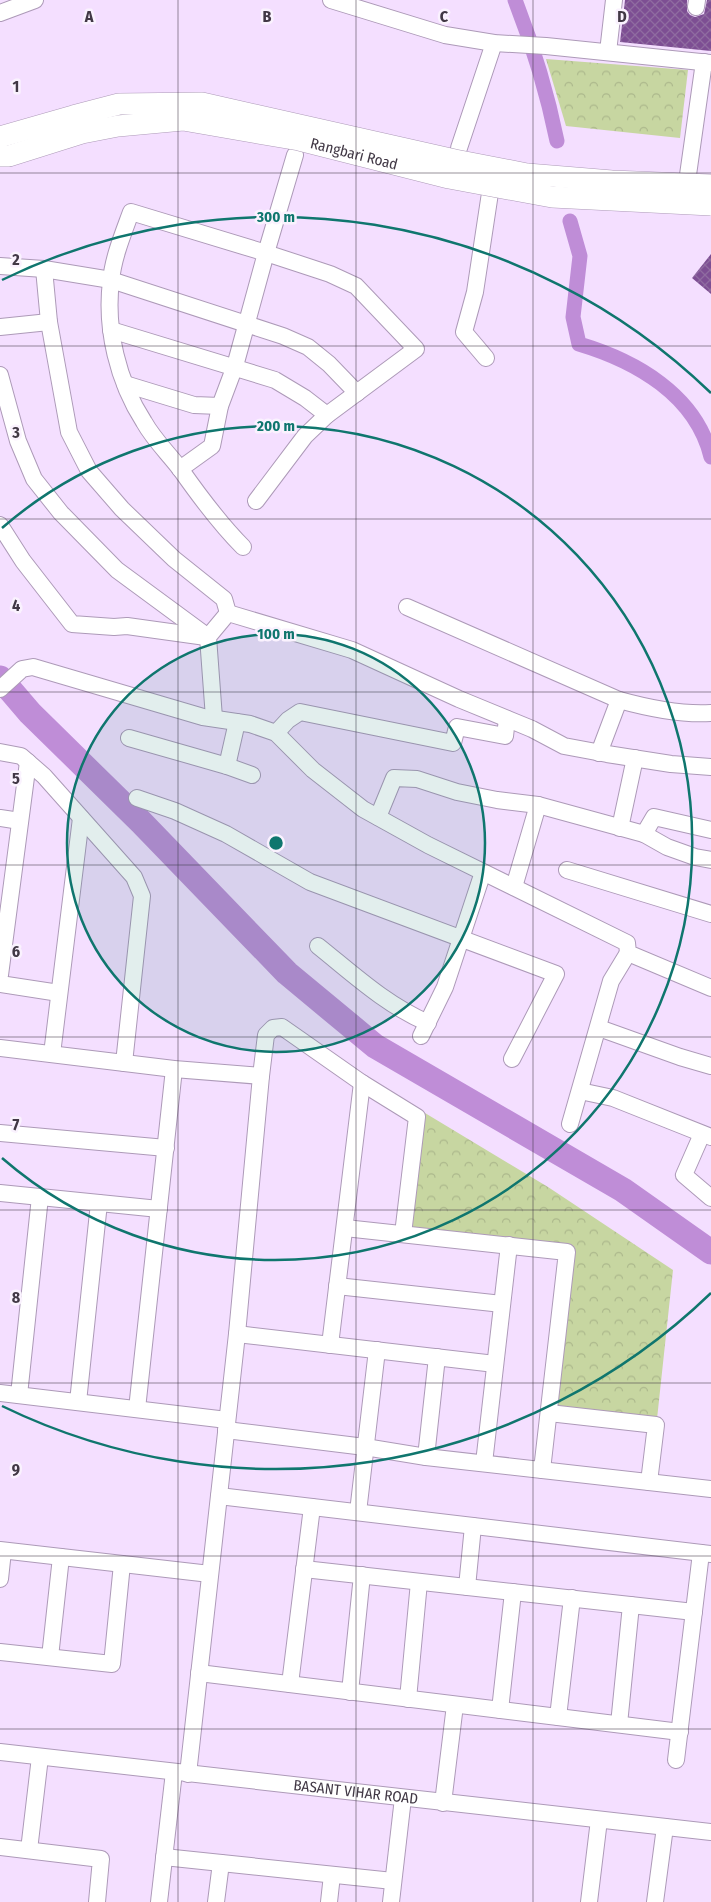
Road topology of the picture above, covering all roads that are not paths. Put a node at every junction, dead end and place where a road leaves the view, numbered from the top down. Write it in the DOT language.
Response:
graph roads {
  1 [pos="35,0"];
  2 [pos="331,0"];
  3 [pos="614,0"];
  4 [pos="356,4"];
  5 [pos="0,13"];
  6 [pos="494,43"];
  7 [pos="608,52"];
  8 [pos="708,62"];
  9 [pos="0,137"];
  10 [pos="459,148"];
  11 [pos="295,155"];
  12 [pos="0,156"];
  13 [pos="711,185"];
  14 [pos="490,193"];
  15 [pos="711,206"];
  16 [pos="683,211"];
  17 [pos="266,253"];
  18 [pos="0,266"];
  19 [pos="44,269"];
  20 [pos="111,280"];
  21 [pos="49,322"];
  22 [pos="246,323"];
  23 [pos="0,327"];
  24 [pos="111,330"];
  25 [pos="486,358"];
  26 [pos="235,366"];
  27 [pos="0,377"];
  28 [pos="125,384"];
  29 [pos="356,393"];
  30 [pos="220,406"];
  31 [pos="327,415"];
  32 [pos="180,469"];
  33 [pos="256,501"];
  34 [pos="0,525"];
  35 [pos="243,547"];
  36 [pos="406,607"];
  37 [pos="228,613"];
  38 [pos="208,638"];
  39 [pos="0,689"];
  40 [pos="619,700"];
  41 [pos="711,713"];
  42 [pos="214,718"];
  43 [pos="508,719"];
  44 [pos="237,722"];
  45 [pos="276,733"];
  46 [pos="129,738"];
  47 [pos="0,752"];
  48 [pos="599,753"];
  49 [pos="635,758"];
  50 [pos="28,762"];
  51 [pos="227,766"];
  52 [pos="711,767"];
  53 [pos="252,775"];
  54 [pos="137,798"];
  55 [pos="538,805"];
  56 [pos="378,817"];
  57 [pos="0,818"];
  58 [pos="81,818"];
  59 [pos="20,821"];
  60 [pos="620,828"];
  61 [pos="711,830"];
  62 [pos="644,834"];
  63 [pos="711,860"];
  64 [pos="567,870"];
  65 [pos="483,872"];
  66 [pos="514,887"];
  67 [pos="711,914"];
  68 [pos="461,940"];
  69 [pos="318,946"];
  70 [pos="628,954"];
  71 [pos="0,975"];
  72 [pos="0,984"];
  73 [pos="711,988"];
  74 [pos="60,992"];
  75 [pos="599,1028"];
  76 [pos="0,1048"];
  77 [pos="52,1054"];
  78 [pos="512,1059"];
  79 [pos="124,1063"];
  80 [pos="711,1066"];
  81 [pos="174,1069"];
  82 [pos="261,1076"];
  83 [pos="362,1083"];
  84 [pos="580,1091"];
  85 [pos="570,1124"];
  86 [pos="0,1133"];
  87 [pos="707,1136"];
  88 [pos="166,1148"];
  89 [pos="0,1193"];
  90 [pos="40,1197"];
  91 [pos="711,1198"];
  92 [pos="99,1203"];
  93 [pos="159,1209"];
  94 [pos="344,1228"];
  95 [pos="402,1234"];
  96 [pos="509,1245"];
  97 [pos="337,1286"];
  98 [pos="502,1304"];
  99 [pos="237,1334"];
  100 [pos="330,1345"];
  101 [pos="377,1350"];
  102 [pos="437,1357"];
  103 [pos="495,1364"];
  104 [pos="0,1393"];
  105 [pos="19,1395"];
  106 [pos="78,1402"];
  107 [pos="137,1409"];
  108 [pos="549,1413"];
  109 [pos="227,1425"];
  110 [pos="365,1447"];
  111 [pos="426,1457"];
  112 [pos="484,1463"];
  113 [pos="542,1470"];
  114 [pos="649,1482"];
  115 [pos="711,1489"];
  116 [pos="219,1496"];
  117 [pos="312,1507"];
  118 [pos="358,1512"];
  119 [pos="473,1526"];
  120 [pos="2,1551"];
  121 [pos="706,1554"];
  122 [pos="61,1557"];
  123 [pos="122,1564"];
  124 [pos="304,1569"];
  125 [pos="210,1574"];
  126 [pos="362,1575"];
  127 [pos="0,1579"];
  128 [pos="419,1582"];
  129 [pos="467,1587"];
  130 [pos="513,1592"];
  131 [pos="572,1598"];
  132 [pos="631,1605"];
  133 [pos="694,1612"];
  134 [pos="0,1652"];
  135 [pos="50,1657"];
  136 [pos="199,1674"];
  137 [pos="290,1684"];
  138 [pos="350,1692"];
  139 [pos="408,1699"];
  140 [pos="455,1705"];
  141 [pos="500,1710"];
  142 [pos="558,1717"];
  143 [pos="618,1724"];
  144 [pos="680,1732"];
  145 [pos="0,1752"];
  146 [pos="40,1757"];
  147 [pos="676,1760"];
  148 [pos="181,1773"];
  149 [pos="403,1798"];
  150 [pos="443,1803"];
  151 [pos="599,1820"];
  152 [pos="665,1827"];
  153 [pos="711,1832"];
  154 [pos="0,1847"];
  155 [pos="29,1850"];
  156 [pos="164,1858"];
  157 [pos="221,1863"];
  158 [pos="332,1875"];
  159 [pos="393,1881"];
  160 [pos="97,1902"];
  161 [pos="159,1902"];
  162 [pos="216,1902"];
  163 [pos="329,1902"];
  164 [pos="391,1902"];
  165 [pos="589,1902"];
  166 [pos="655,1902"];
  1 -- 5 [label="street"];
  2 -- 4 [label="street"];
  3 -- 7 [label="street"];
  4 -- 6 [label="street"];
  6 -- 7 [label="street"];
  6 -- 10 [label="street"];
  7 -- 8 [label="street"];
  8 -- 16 [label="street"];
  9 -- 13 [label="street, Rangbari Road, bridge"];
  11 -- 17 [label="street"];
  12 -- 15 [label="street, Rangbari Road, bridge"];
  14 -- 25 [label="street"];
  17 -- 20 [label="street"];
  17 -- 22 [label="street"];
  17 -- 29 [label="street"];
  18 -- 19 [label="street"];
  19 -- 20 [label="street"];
  19 -- 21 [label="street"];
  20 -- 22 [label="street"];
  20 -- 24 [label="street"];
  21 -- 23 [label="street"];
  21 -- 37 [label="street"];
  22 -- 26 [label="street"];
  22 -- 29 [label="street"];
  24 -- 26 [label="street"];
  24 -- 28 [label="street"];
  26 -- 30 [label="street"];
  26 -- 31 [label="street"];
  27 -- 38 [label="street"];
  28 -- 30 [label="street"];
  28 -- 32 [label="street"];
  29 -- 31 [label="street"];
  30 -- 32 [label="street"];
  31 -- 33 [label="street"];
  32 -- 35 [label="street"];
  34 -- 38 [label="street"];
  36 -- 40 [label="street"];
  37 -- 38 [label="street"];
  37 -- 43 [label="street"];
  38 -- 42 [label="street"];
  39 -- 42 [label="street"];
  40 -- 41 [label="street"];
  40 -- 48 [label="street"];
  42 -- 44 [label="street"];
  43 -- 45 [label="street"];
  43 -- 48 [label="street"];
  44 -- 45 [label="street"];
  44 -- 51 [label="street"];
  45 -- 56 [label="street"];
  46 -- 51 [label="street"];
  47 -- 50 [label="street"];
  48 -- 49 [label="street"];
  49 -- 52 [label="street"];
  49 -- 60 [label="street"];
  50 -- 58 [label="street"];
  50 -- 59 [label="street"];
  51 -- 53 [label="street"];
  54 -- 68 [label="street"];
  55 -- 56 [label="street"];
  55 -- 60 [label="street"];
  55 -- 66 [label="street"];
  56 -- 65 [label="street"];
  57 -- 59 [label="street"];
  58 -- 74 [label="street"];
  58 -- 79 [label="street"];
  59 -- 71 [label="street"];
  60 -- 62 [label="street"];
  61 -- 62 [label="street"];
  62 -- 63 [label="street"];
  64 -- 67 [label="street"];
  65 -- 66 [label="street"];
  65 -- 68 [label="street"];
  66 -- 70 [label="street"];
  68 -- 69 [label="street"];
  68 -- 78 [label="street"];
  70 -- 73 [label="street"];
  70 -- 75 [label="street"];
  72 -- 74 [label="street"];
  74 -- 77 [label="street"];
  75 -- 80 [label="street"];
  75 -- 84 [label="street"];
  76 -- 77 [label="street"];
  77 -- 79 [label="street"];
  79 -- 81 [label="street"];
  81 -- 82 [label="street"];
  81 -- 88 [label="street"];
  82 -- 83 [label="street"];
  82 -- 99 [label="street"];
  83 -- 94 [label="street"];
  83 -- 95 [label="street"];
  84 -- 85 [label="street"];
  84 -- 87 [label="street"];
  86 -- 88 [label="street"];
  87 -- 91 [label="street"];
  88 -- 93 [label="street"];
  89 -- 90 [label="street"];
  90 -- 92 [label="street"];
  90 -- 105 [label="street"];
  92 -- 93 [label="street"];
  92 -- 106 [label="street"];
  93 -- 107 [label="street"];
  94 -- 95 [label="street"];
  94 -- 97 [label="street"];
  95 -- 96 [label="street"];
  96 -- 98 [label="street"];
  96 -- 108 [label="street"];
  97 -- 98 [label="street"];
  97 -- 100 [label="street"];
  98 -- 103 [label="street"];
  99 -- 100 [label="street"];
  99 -- 109 [label="street"];
  100 -- 101 [label="street"];
  101 -- 102 [label="street"];
  101 -- 110 [label="street"];
  102 -- 103 [label="street"];
  102 -- 111 [label="street"];
  103 -- 112 [label="street"];
  104 -- 105 [label="street"];
  105 -- 106 [label="street"];
  106 -- 107 [label="street"];
  107 -- 109 [label="street"];
  108 -- 113 [label="street"];
  108 -- 114 [label="street"];
  109 -- 110 [label="street"];
  109 -- 116 [label="street"];
  110 -- 111 [label="street"];
  110 -- 118 [label="street"];
  111 -- 112 [label="street"];
  112 -- 113 [label="street"];
  113 -- 114 [label="street"];
  114 -- 115 [label="street"];
  116 -- 117 [label="street"];
  116 -- 125 [label="street"];
  117 -- 118 [label="street"];
  117 -- 124 [label="street"];
  118 -- 119 [label="street"];
  119 -- 121 [label="street"];
  119 -- 129 [label="street"];
  120 -- 122 [label="street"];
  120 -- 127 [label="street"];
  121 -- 133 [label="street"];
  122 -- 123 [label="street"];
  122 -- 135 [label="street"];
  123 -- 125 [label="street"];
  123 -- 135 [label="street"];
  124 -- 126 [label="street"];
  124 -- 137 [label="street"];
  125 -- 136 [label="street"];
  126 -- 128 [label="street"];
  126 -- 138 [label="street"];
  128 -- 129 [label="street"];
  128 -- 139 [label="street"];
  129 -- 130 [label="street"];
  130 -- 131 [label="street"];
  130 -- 141 [label="street"];
  131 -- 132 [label="street"];
  131 -- 142 [label="street"];
  132 -- 133 [label="street"];
  132 -- 143 [label="street"];
  133 -- 144 [label="street"];
  134 -- 135 [label="street"];
  136 -- 137 [label="street"];
  136 -- 148 [label="street"];
  137 -- 138 [label="street"];
  138 -- 139 [label="street"];
  139 -- 140 [label="street"];
  140 -- 141 [label="street"];
  140 -- 150 [label="street"];
  141 -- 142 [label="street"];
  142 -- 143 [label="street"];
  143 -- 144 [label="street"];
  144 -- 147 [label="street"];
  145 -- 146 [label="street, BASANT VIHAR ROAD"];
  146 -- 148 [label="street, BASANT VIHAR ROAD"];
  146 -- 155 [label="street"];
  148 -- 149 [label="street, BASANT VIHAR ROAD"];
  148 -- 156 [label="street"];
  149 -- 150 [label="street, BASANT VIHAR ROAD"];
  149 -- 159 [label="street"];
  150 -- 151 [label="street, BASANT VIHAR ROAD"];
  151 -- 152 [label="street, BASANT VIHAR ROAD"];
  151 -- 165 [label="street"];
  152 -- 153 [label="street, BASANT VIHAR ROAD"];
  152 -- 166 [label="street"];
  154 -- 155 [label="street"];
  155 -- 160 [label="street"];
  156 -- 157 [label="street"];
  156 -- 161 [label="street"];
  157 -- 158 [label="street"];
  157 -- 162 [label="street"];
  158 -- 159 [label="street"];
  158 -- 163 [label="street"];
  159 -- 164 [label="street"];
}
